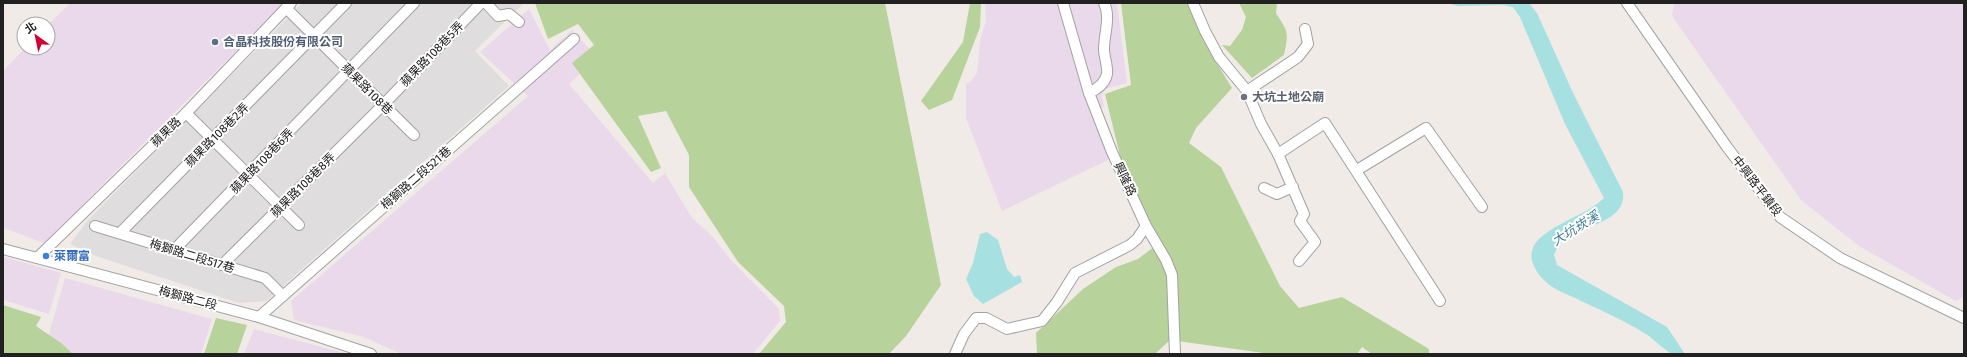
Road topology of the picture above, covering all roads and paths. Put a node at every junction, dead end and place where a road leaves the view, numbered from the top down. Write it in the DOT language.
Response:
graph roads {
  1 [pos="346,3"];
  2 [pos="414,3"];
  3 [pos="481,3"];
  4 [pos="486,3"];
  5 [pos="1063,3"];
  6 [pos="1104,3"];
  7 [pos="1193,3"];
  8 [pos="1627,3"];
  9 [pos="289,6"];
  10 [pos="519,22"];
  11 [pos="1306,30"];
  12 [pos="314,36"];
  13 [pos="574,39"];
  14 [pos="349,71"];
  15 [pos="1247,91"];
  16 [pos="1089,93"];
  17 [pos="383,105"];
  18 [pos="186,113"];
  19 [pos="414,135"];
  20 [pos="213,139"];
  21 [pos="1278,154"];
  22 [pos="1357,170"];
  23 [pos="248,175"];
  24 [pos="1293,186"];
  25 [pos="1264,188"];
  26 [pos="281,207"];
  27 [pos="1482,207"];
  28 [pos="299,224"];
  29 [pos="95,226"];
  30 [pos="1146,226"];
  31 [pos="120,233"];
  32 [pos="3,249"];
  33 [pos="174,250"];
  34 [pos="38,258"];
  35 [pos="1299,261"];
  36 [pos="222,265"];
  37 [pos="283,296"];
  38 [pos="1440,301"];
  39 [pos="259,317"];
  40 [pos="1964,318"];
  41 [pos="371,354"];
  42 [pos="955,354"];
  43 [pos="1174,354"];
  1 -- 12 [label="street, 蘋果路108巷2弄"];
  2 -- 14 [label="street, 蘋果路108巷6弄"];
  3 -- 17 [label="street, 蘋果路108巷5弄"];
  4 -- 10 [label="street"];
  5 -- 16 [label="street, 興隆路"];
  6 -- 16 [label="street"];
  7 -- 15 [label="street"];
  8 -- 40 [label="street, 中興路平鎮段"];
  9 -- 12 [label="street, 蘋果路108巷"];
  9 -- 18 [label="street, 蘋果路"];
  11 -- 15 [label="street"];
  12 -- 14 [label="street, 蘋果路108巷"];
  12 -- 20 [label="street, 蘋果路108巷2弄"];
  13 -- 37 [label="street, 梅獅路二段521巷"];
  14 -- 17 [label="street, 蘋果路108巷"];
  14 -- 23 [label="street, 蘋果路108巷6弄"];
  15 -- 21 [label="street"];
  16 -- 30 [label="street, 興隆路"];
  17 -- 19 [label="street, 蘋果路108巷"];
  17 -- 26 [label="street, 蘋果路108巷8弄"];
  18 -- 20 [label="street"];
  18 -- 34 [label="street, 蘋果路"];
  20 -- 23 [label="street"];
  20 -- 31 [label="street, 蘋果路108巷2弄"];
  21 -- 22 [label="street"];
  21 -- 24 [label="street"];
  22 -- 27 [label="street"];
  22 -- 38 [label="street"];
  23 -- 26 [label="street"];
  23 -- 33 [label="street, 蘋果路108巷6弄"];
  24 -- 25 [label="street"];
  24 -- 35 [label="street"];
  26 -- 28 [label="street"];
  26 -- 36 [label="street, 蘋果路108巷8弄"];
  29 -- 31 [label="street, 梅獅路二段517巷"];
  30 -- 42 [label="street"];
  30 -- 43 [label="street, 興隆路"];
  31 -- 33 [label="street, 梅獅路二段517巷"];
  32 -- 34 [label="street, 梅獅路二段"];
  33 -- 36 [label="street, 梅獅路二段517巷"];
  34 -- 39 [label="street, 梅獅路二段"];
  36 -- 37 [label="street, 梅獅路二段517巷"];
  37 -- 39 [label="street, 梅獅路二段521巷"];
  39 -- 41 [label="street, 梅獅路二段"];
}
